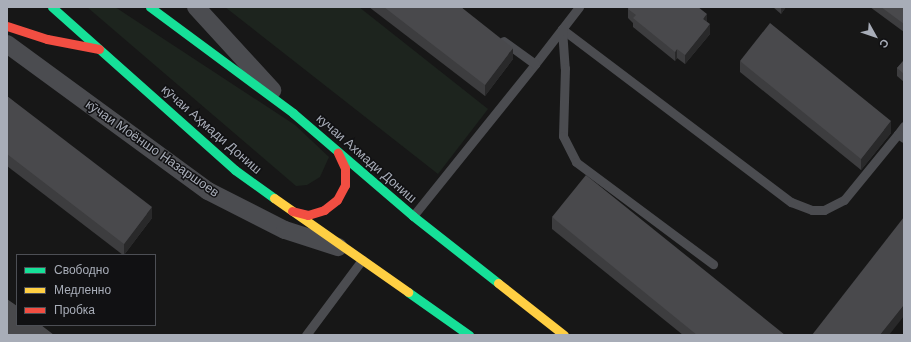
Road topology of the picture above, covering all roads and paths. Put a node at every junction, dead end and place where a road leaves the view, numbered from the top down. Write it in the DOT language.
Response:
graph roads {
  1 [pos="52,7"];
  2 [pos="150,7"];
  3 [pos="196,7"];
  4 [pos="579,7"];
  5 [pos="7,26"];
  6 [pos="562,29"];
  7 [pos="492,33"];
  8 [pos="7,44"];
  9 [pos="99,49"];
  10 [pos="535,64"];
  11 [pos="293,113"];
  12 [pos="904,126"];
  13 [pos="901,136"];
  14 [pos="338,153"];
  15 [pos="292,212"];
  16 [pos="413,216"];
  17 [pos="358,255"];
  18 [pos="713,264"];
  19 [pos="306,335"];
  20 [pos="469,335"];
  21 [pos="564,335"];
  1 -- 9 [label="street, кӯчаи Аҳмади Дониш"];
  2 -- 11 [label="street, кучаи Ахмади Дониш"];
  3 -- 11 [label="street"];
  4 -- 6 [label="lane"];
  5 -- 9 [label="street"];
  6 -- 10 [label="lane"];
  6 -- 13 [label="lane"];
  6 -- 18 [label="lane"];
  7 -- 10 [label="lane"];
  8 -- 17 [label="street, кӯчаи Моёншо Назаршоев"];
  9 -- 15 [label="street, кӯчаи Аҳмади Дониш"];
  10 -- 16 [label="lane"];
  11 -- 14 [label="street, кучаи Ахмади Дониш"];
  12 -- 13 [label="lane"];
  14 -- 15 [label="street"];
  14 -- 16 [label="street, кучаи Ахмади Дониш"];
  15 -- 17 [label="street, кӯчаи Аҳмади Дониш"];
  16 -- 21 [label="street, кучаи Ахмади Дониш"];
  17 -- 19 [label="lane"];
  17 -- 20 [label="street, кӯчаи Аҳмади Дониш"];
}
